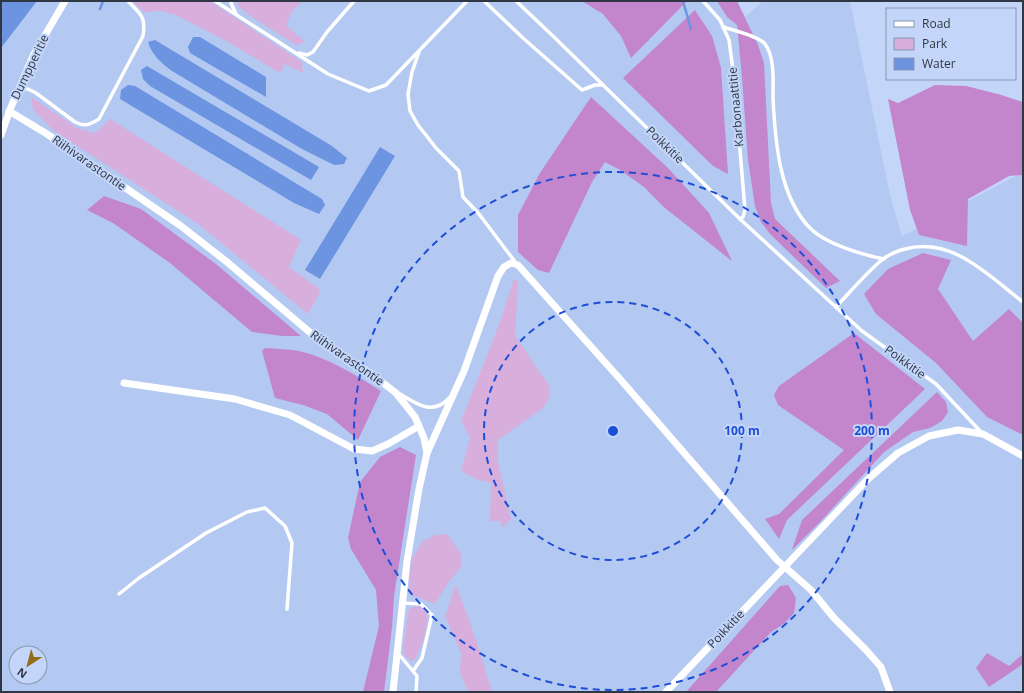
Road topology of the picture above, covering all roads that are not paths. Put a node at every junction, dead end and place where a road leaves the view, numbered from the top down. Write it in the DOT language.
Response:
graph roads {
  1 [pos="65,1"];
  2 [pos="128,1"];
  3 [pos="215,1"];
  4 [pos="232,1"];
  5 [pos="354,1"];
  6 [pos="467,1"];
  7 [pos="484,1"];
  8 [pos="516,1"];
  9 [pos="703,1"];
  10 [pos="237,15"];
  11 [pos="723,27"];
  12 [pos="419,51"];
  13 [pos="296,53"];
  14 [pos="603,85"];
  15 [pos="18,89"];
  16 [pos="9,111"];
  17 [pos="1,135"];
  18 [pos="740,219"];
  19 [pos="884,259"];
  20 [pos="518,265"];
  21 [pos="1023,302"];
  22 [pos="836,307"];
  23 [pos="124,383"];
  24 [pos="385,385"];
  25 [pos="456,391"];
  26 [pos="419,426"];
  27 [pos="983,434"];
  28 [pos="427,452"];
  29 [pos="1023,456"];
  30 [pos="784,567"];
  31 [pos="118,594"];
  32 [pos="402,603"];
  33 [pos="287,608"];
  34 [pos="397,652"];
  35 [pos="413,671"];
  36 [pos="393,692"];
  37 [pos="416,692"];
  38 [pos="666,692"];
  39 [pos="890,692"];
  1 -- 15 [label="street, Dumpperitie"];
  2 -- 15 [label="lane"];
  3 -- 10 [label="lane"];
  4 -- 10 [label="lane"];
  5 -- 13 [label="lane"];
  6 -- 12 [label="lane"];
  7 -- 14 [label="lane"];
  8 -- 14 [label="lane, Poikkitie"];
  9 -- 11 [label="lane, Karbonaattitie"];
  10 -- 13 [label="lane"];
  11 -- 18 [label="lane, Karbonaattitie"];
  11 -- 19 [label="lane"];
  12 -- 13 [label="lane"];
  12 -- 20 [label="lane"];
  14 -- 18 [label="lane, Poikkitie"];
  15 -- 16 [label="street, Dumpperitie"];
  16 -- 17 [label="street, Dumpperitie"];
  16 -- 24 [label="street, Riihivarastontie"];
  18 -- 22 [label="lane, Poikkitie"];
  19 -- 21 [label="lane"];
  19 -- 22 [label="lane"];
  20 -- 25 [label="street"];
  20 -- 30 [label="street"];
  22 -- 27 [label="lane, Poikkitie"];
  23 -- 26 [label="street"];
  24 -- 25 [label="lane"];
  24 -- 26 [label="street, Riihivarastontie"];
  25 -- 28 [label="street"];
  26 -- 28 [label="street, Riihivarastontie"];
  27 -- 29 [label="street"];
  27 -- 30 [label="street, Poikkitie"];
  28 -- 32 [label="street, Riihivarastontie"];
  30 -- 38 [label="street, Poikkitie"];
  30 -- 39 [label="street"];
  31 -- 33 [label="lane"];
  32 -- 34 [label="street, Riihivarastontie"];
  32 -- 35 [label="lane"];
  34 -- 35 [label="lane"];
  34 -- 36 [label="street, Riihivarastontie"];
  35 -- 37 [label="lane"];
}
